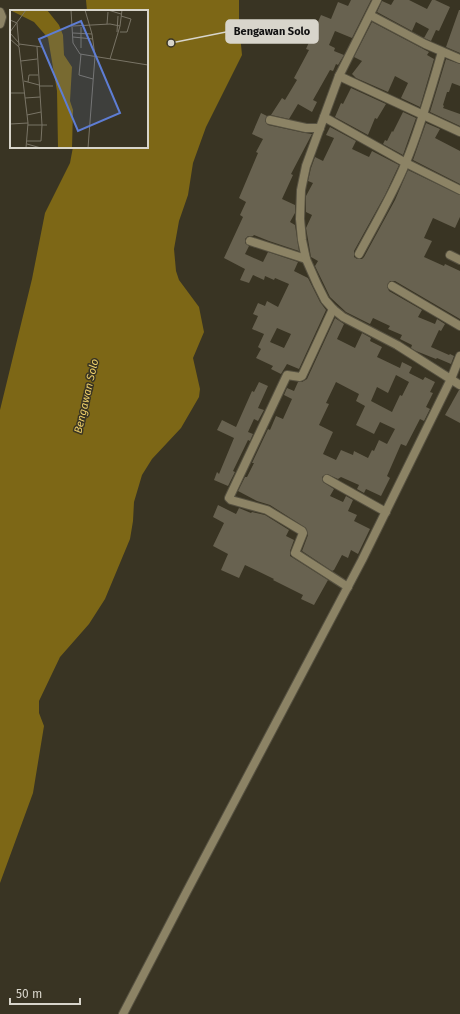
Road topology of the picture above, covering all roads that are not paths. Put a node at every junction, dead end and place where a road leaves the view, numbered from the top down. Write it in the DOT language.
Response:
graph roads {
  1 [pos="377,0"];
  2 [pos="0,12"];
  3 [pos="370,15"];
  4 [pos="0,24"];
  5 [pos="442,52"];
  6 [pos="460,59"];
  7 [pos="339,76"];
  8 [pos="423,114"];
  9 [pos="324,117"];
  10 [pos="270,120"];
  11 [pos="320,128"];
  12 [pos="460,132"];
  13 [pos="406,163"];
  14 [pos="460,190"];
  15 [pos="250,241"];
  16 [pos="359,254"];
  17 [pos="450,255"];
  18 [pos="306,259"];
  19 [pos="460,260"];
  20 [pos="392,286"];
  21 [pos="333,309"];
  22 [pos="460,326"];
  23 [pos="460,356"];
  24 [pos="452,379"];
  25 [pos="460,385"];
  26 [pos="327,479"];
  27 [pos="386,512"];
  28 [pos="348,587"];
  29 [pos="124,1014"];
  1 -- 3 [label="street"];
  2 -- 4 [label="street"];
  3 -- 5 [label="street"];
  3 -- 7 [label="street"];
  5 -- 6 [label="street"];
  5 -- 8 [label="street"];
  7 -- 8 [label="street"];
  7 -- 9 [label="street"];
  8 -- 12 [label="street"];
  8 -- 13 [label="street"];
  9 -- 11 [label="street"];
  9 -- 13 [label="street"];
  10 -- 11 [label="street"];
  11 -- 18 [label="street"];
  13 -- 14 [label="street"];
  13 -- 16 [label="street"];
  15 -- 18 [label="street"];
  17 -- 19 [label="street"];
  18 -- 21 [label="street"];
  20 -- 22 [label="street"];
  21 -- 24 [label="street"];
  21 -- 28 [label="street"];
  23 -- 24 [label="street"];
  24 -- 25 [label="street"];
  24 -- 27 [label="street"];
  26 -- 27 [label="street"];
  27 -- 28 [label="street"];
  28 -- 29 [label="street"];
}
